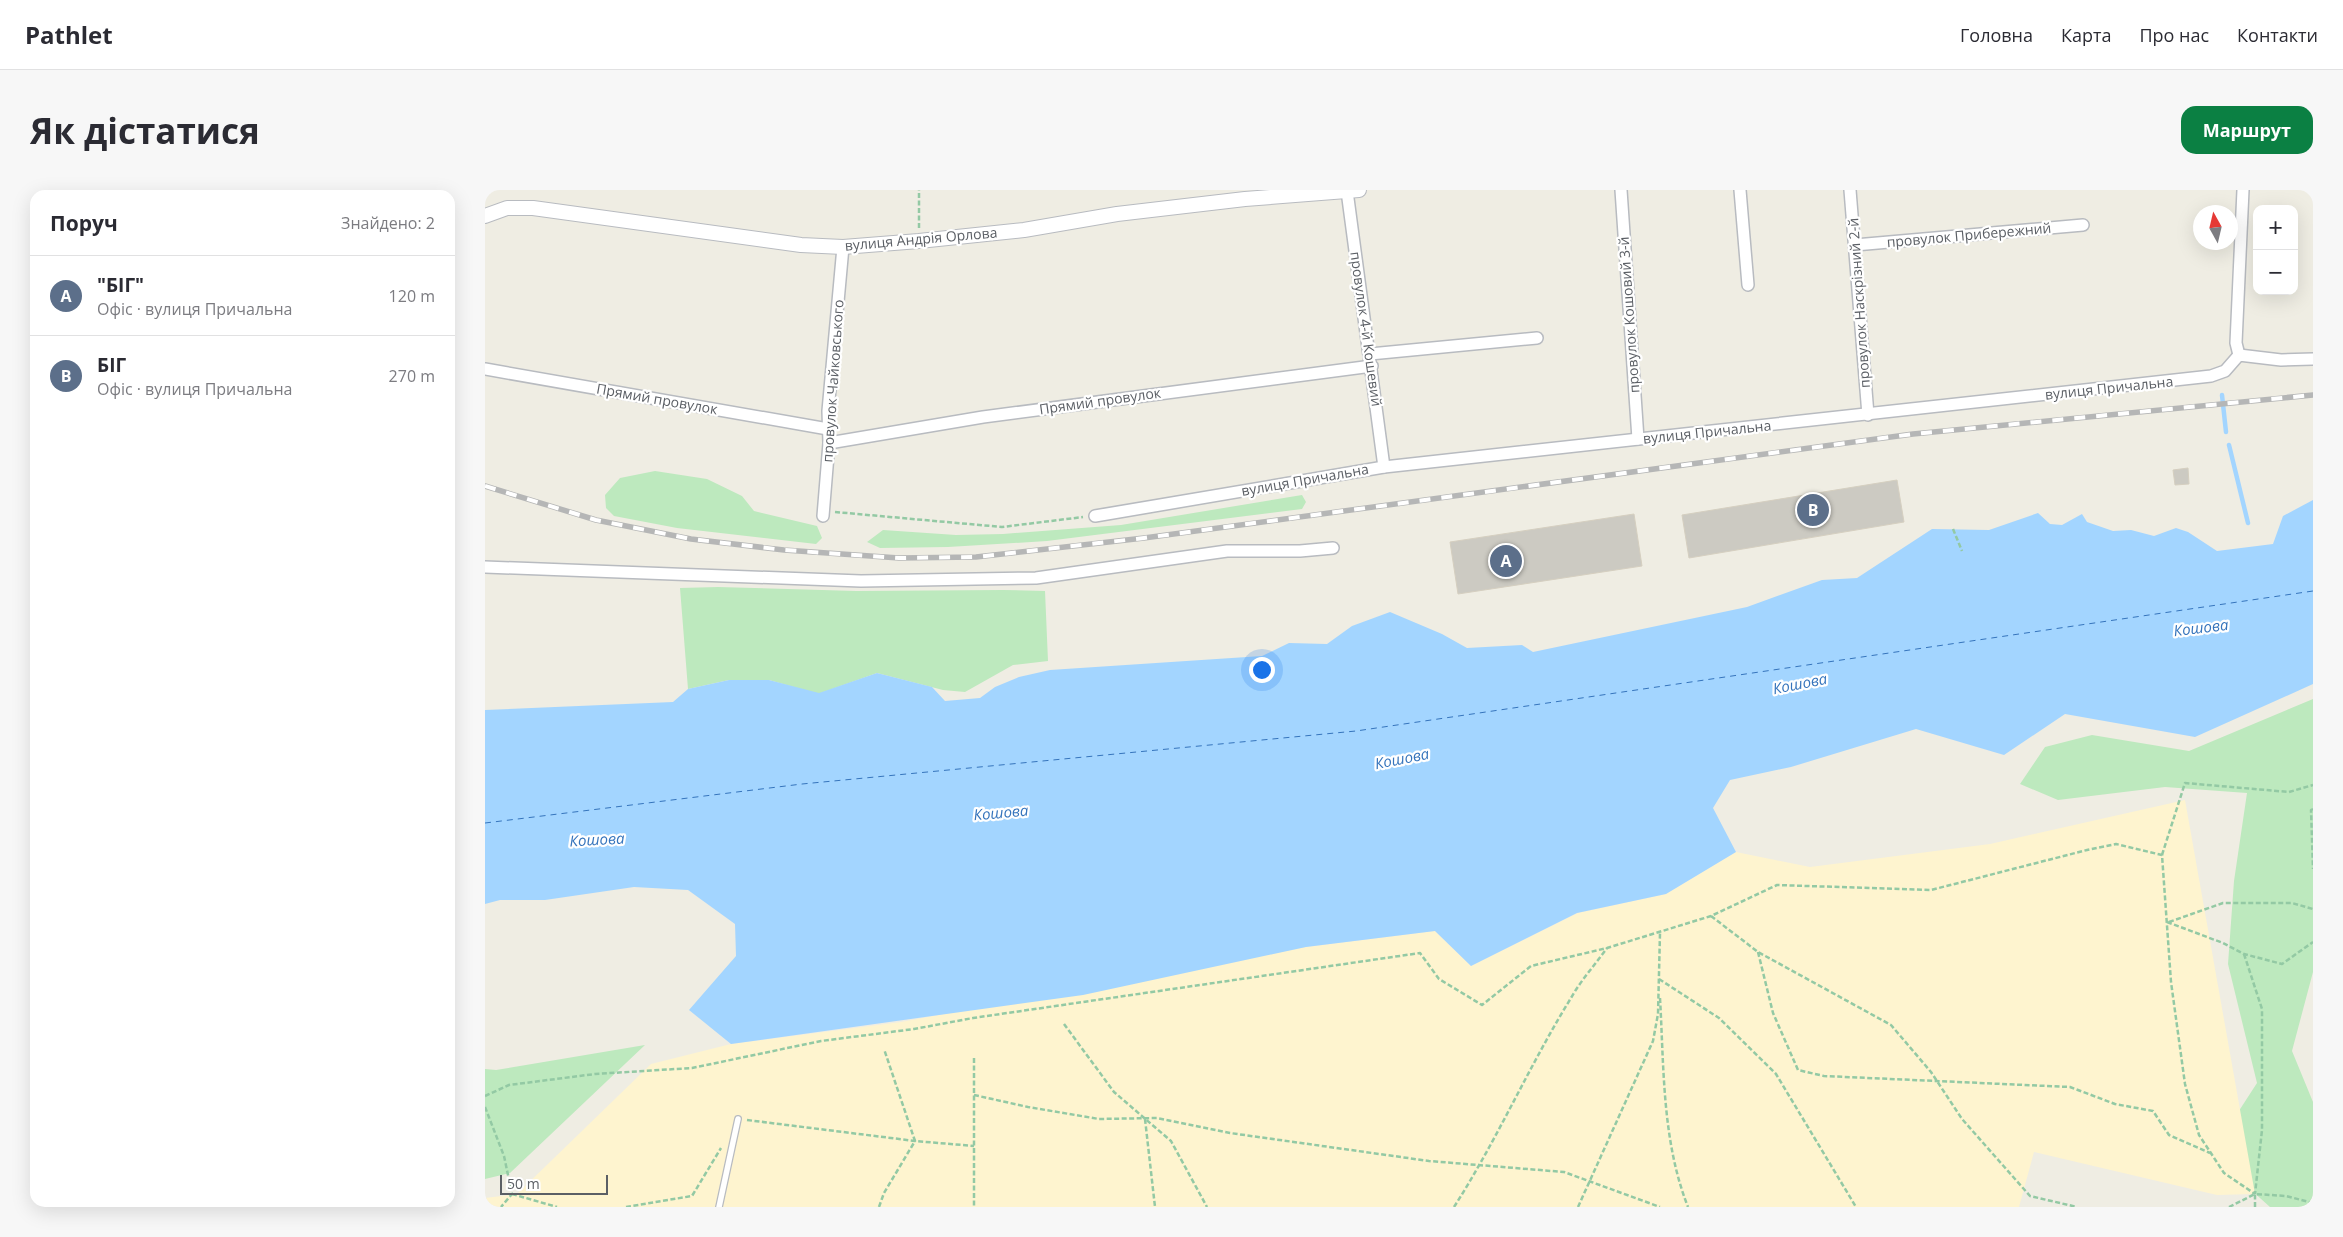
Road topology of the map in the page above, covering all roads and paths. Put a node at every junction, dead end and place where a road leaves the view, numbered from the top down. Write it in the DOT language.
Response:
graph roads {
  1 [pos="919,190"];
  2 [pos="1621,190"];
  3 [pos="1740,190"];
  4 [pos="1850,190"];
  5 [pos="2243,190"];
  6 [pos="1353,191"];
  7 [pos="485,216"];
  8 [pos="2083,225"];
  9 [pos="919,240"];
  10 [pos="1855,245"];
  11 [pos="843,247"];
  12 [pos="1748,285"];
  13 [pos="1537,338"];
  14 [pos="1371,354"];
  15 [pos="2239,355"];
  16 [pos="2313,359"];
  17 [pos="1372,366"];
  18 [pos="485,369"];
  19 [pos="1868,415"];
  20 [pos="828,429"];
  21 [pos="1638,439"];
  22 [pos="829,443"];
  23 [pos="1384,467"];
  24 [pos="823,513"];
  25 [pos="1095,516"];
  26 [pos="1953,529"];
  27 [pos="1333,548"];
  28 [pos="1962,551"];
  29 [pos="485,567"];
  30 [pos="2313,785"];
  31 [pos="2313,808"];
  32 [pos="2162,855"];
  33 [pos="2313,869"];
  34 [pos="2313,909"];
  35 [pos="1711,916"];
  36 [pos="2167,922"];
  37 [pos="1660,932"];
  38 [pos="2313,942"];
  39 [pos="1607,948"];
  40 [pos="1758,952"];
  41 [pos="2244,954"];
  42 [pos="1659,979"];
  43 [pos="1065,1024"];
  44 [pos="884,1049"];
  45 [pos="974,1058"];
  46 [pos="1937,1080"];
  47 [pos="974,1095"];
  48 [pos="485,1096"];
  49 [pos="485,1107"];
  50 [pos="738,1118"];
  51 [pos="1145,1119"];
  52 [pos="915,1141"];
  53 [pos="724,1142"];
  54 [pos="974,1146"];
  55 [pos="2211,1154"];
  56 [pos="1480,1165"];
  57 [pos="1589,1181"];
  58 [pos="512,1194"];
  59 [pos="2255,1194"];
  60 [pos="2313,1203"];
  61 [pos="501,1207"];
  62 [pos="557,1207"];
  63 [pos="626,1207"];
  64 [pos="719,1207"];
  65 [pos="879,1207"];
  66 [pos="974,1207"];
  67 [pos="1155,1207"];
  68 [pos="1207,1207"];
  69 [pos="1454,1207"];
  70 [pos="1578,1207"];
  71 [pos="1661,1207"];
  72 [pos="1688,1207"];
  73 [pos="1856,1207"];
  74 [pos="2077,1207"];
  75 [pos="2229,1207"];
  76 [pos="2255,1207"];
  1 -- 9 [label="path"];
  2 -- 21 [label="street, провулок Кошовий 3-й"];
  3 -- 12 [label="street"];
  4 -- 10 [label="street, провулок Наскрізний 2-й"];
  5 -- 15 [label="street"];
  6 -- 9 [label="street, вулиця Андрія Орлова"];
  6 -- 14 [label="street, провулок 4-й Кошевий"];
  7 -- 11 [label="street, вулиця Андрія Орлова"];
  8 -- 10 [label="street, провулок Прибережний"];
  9 -- 11 [label="street, вулиця Андрія Орлова"];
  10 -- 19 [label="street, провулок Наскрізний 2-й"];
  11 -- 20 [label="street, провулок Чайковського"];
  13 -- 14 [label="street"];
  14 -- 17 [label="street, провулок 4-й Кошевий"];
  15 -- 16 [label="street"];
  15 -- 19 [label="street, вулиця Причальна"];
  17 -- 22 [label="street, Прямий провулок"];
  17 -- 23 [label="street, провулок 4-й Кошевий"];
  18 -- 20 [label="street, Прямий провулок"];
  19 -- 21 [label="street, вулиця Причальна"];
  20 -- 22 [label="street, провулок Чайковського"];
  21 -- 23 [label="street, вулиця Причальна"];
  22 -- 24 [label="street, провулок Чайковського"];
  23 -- 25 [label="street, вулиця Причальна"];
  24 -- 25 [label="path"];
  26 -- 28 [label="path"];
  27 -- 29 [label="street"];
  30 -- 32 [label="path"];
  31 -- 33 [label="path"];
  32 -- 35 [label="path"];
  32 -- 36 [label="path"];
  34 -- 36 [label="path"];
  35 -- 37 [label="path"];
  35 -- 40 [label="path"];
  36 -- 41 [label="path"];
  36 -- 55 [label="path"];
  37 -- 39 [label="path"];
  37 -- 42 [label="path"];
  38 -- 41 [label="path"];
  39 -- 48 [label="path"];
  39 -- 56 [label="path"];
  40 -- 46 [label="path"];
  40 -- 46 [label="path"];
  41 -- 59 [label="path"];
  42 -- 57 [label="path"];
  42 -- 72 [label="path"];
  42 -- 73 [label="path"];
  43 -- 51 [label="path"];
  44 -- 52 [label="path"];
  45 -- 47 [label="path"];
  46 -- 55 [label="path"];
  46 -- 74 [label="path"];
  47 -- 51 [label="path"];
  47 -- 54 [label="path"];
  49 -- 58 [label="path"];
  50 -- 52 [label="path"];
  50 -- 64 [label="lane"];
  51 -- 56 [label="path"];
  51 -- 67 [label="path"];
  51 -- 68 [label="path"];
  52 -- 54 [label="path"];
  52 -- 65 [label="path"];
  53 -- 63 [label="path"];
  54 -- 66 [label="path"];
  55 -- 59 [label="path"];
  56 -- 57 [label="path"];
  56 -- 69 [label="path"];
  57 -- 70 [label="path"];
  57 -- 71 [label="path"];
  58 -- 61 [label="path"];
  58 -- 62 [label="path"];
  59 -- 60 [label="path"];
  59 -- 75 [label="path"];
  59 -- 76 [label="path"];
}
